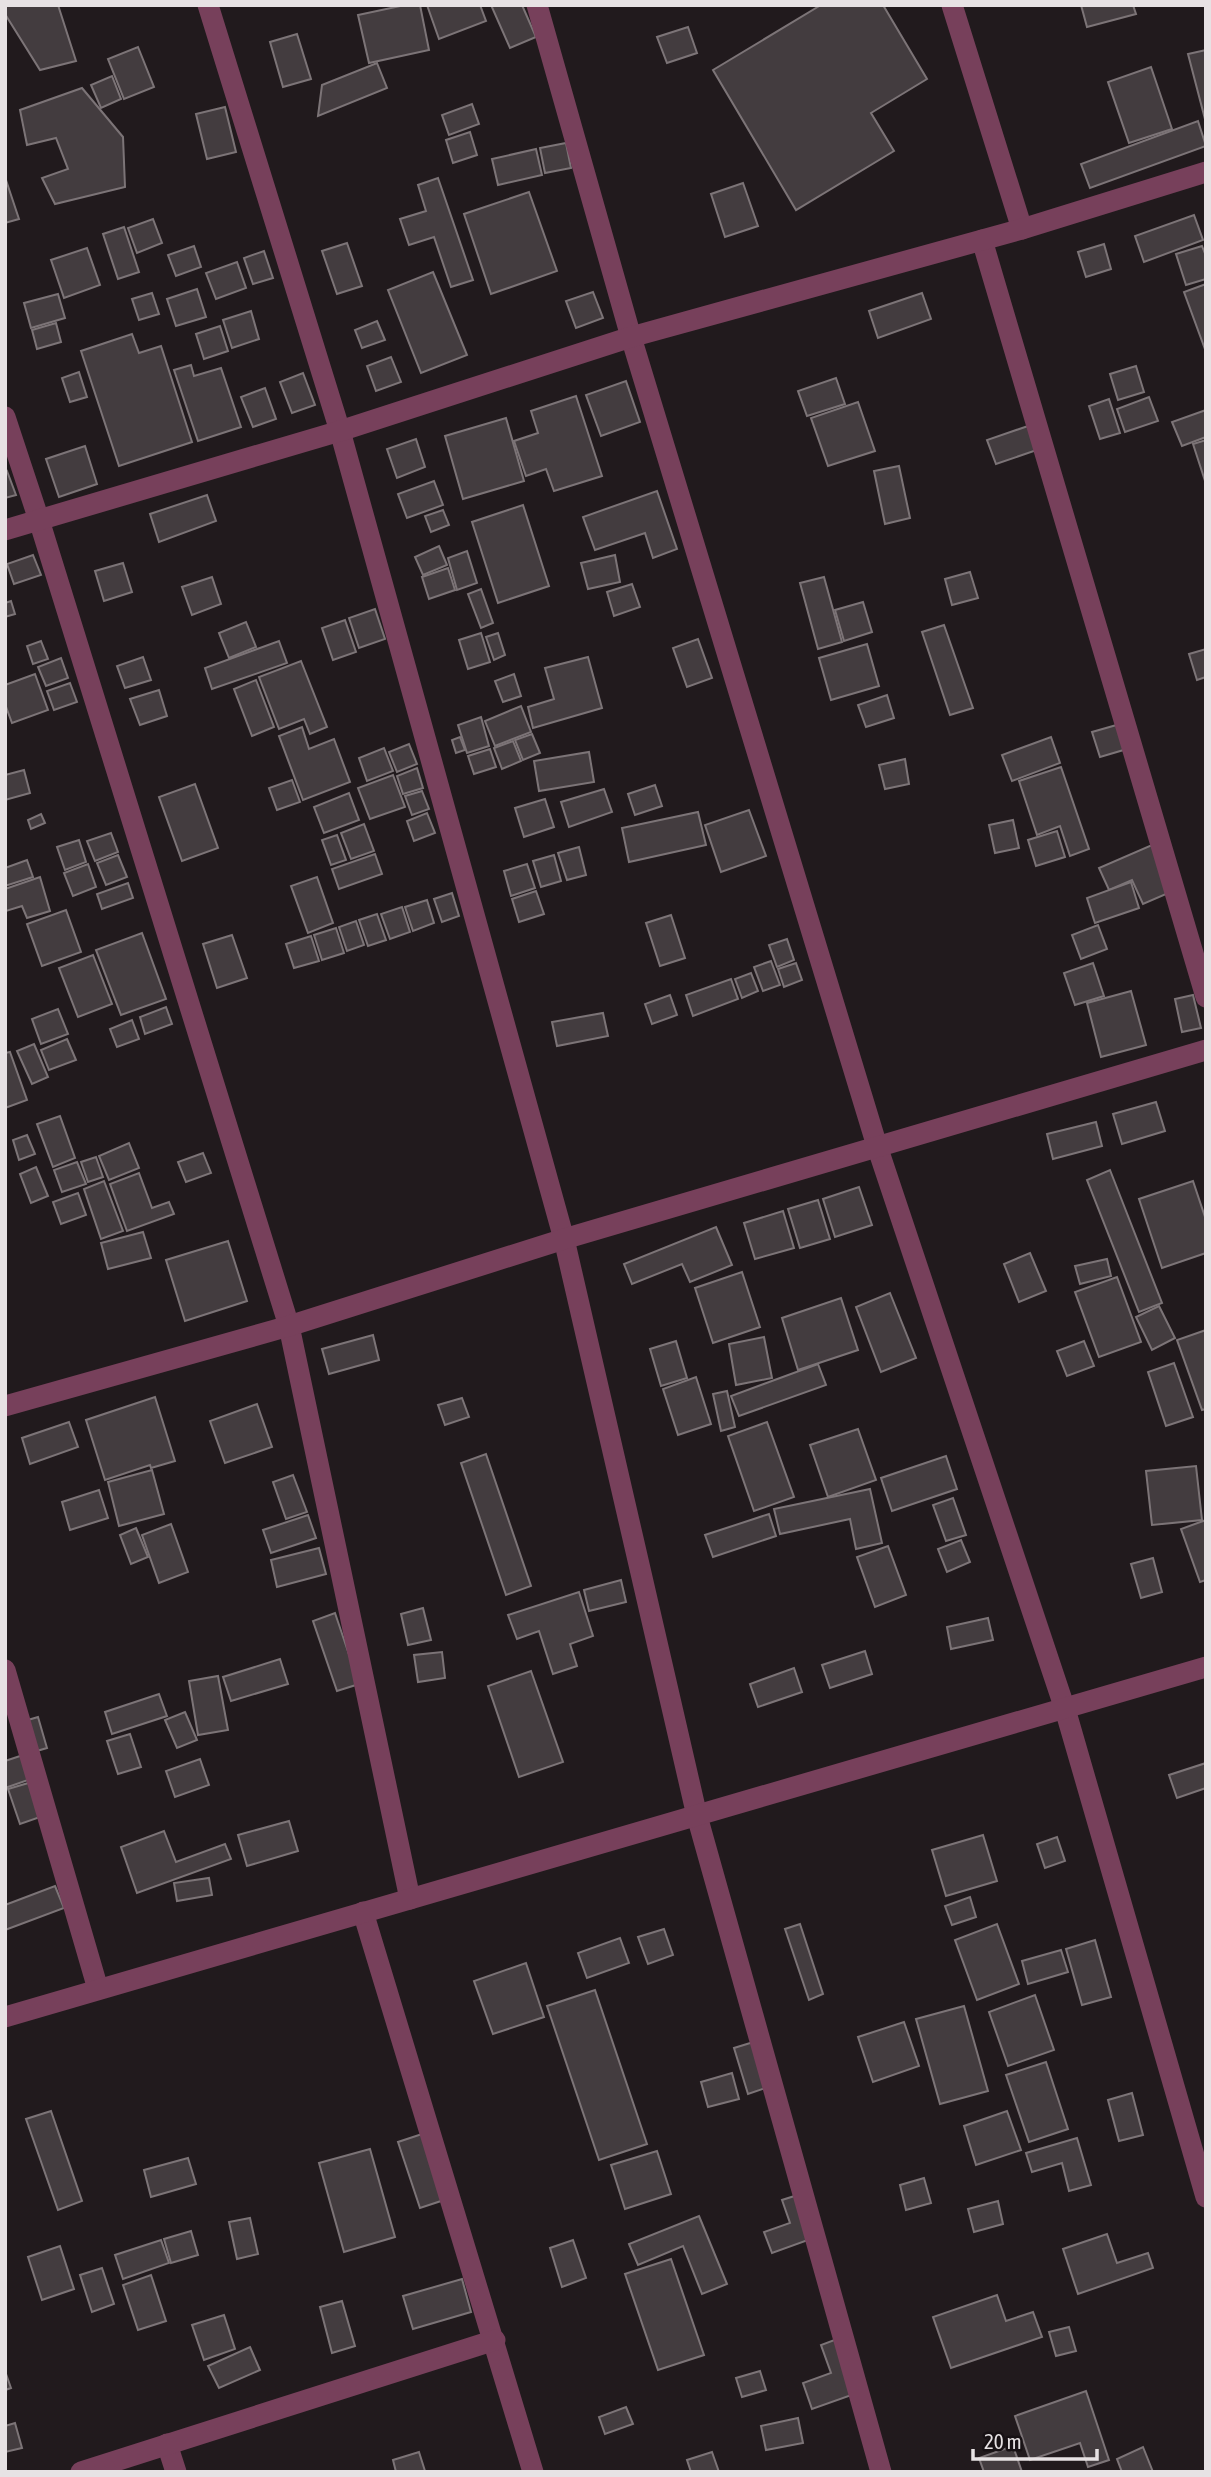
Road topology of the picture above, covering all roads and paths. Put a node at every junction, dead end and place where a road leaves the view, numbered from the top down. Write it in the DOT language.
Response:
graph roads {
  1 [pos="208,5"];
  2 [pos="537,5"];
  3 [pos="952,5"];
  4 [pos="1206,172"];
  5 [pos="1022,229"];
  6 [pos="982,240"];
  7 [pos="631,337"];
  8 [pos="5,417"];
  9 [pos="340,431"];
  10 [pos="39,520"];
  11 [pos="5,530"];
  12 [pos="1206,997"];
  13 [pos="1206,1050"];
  14 [pos="877,1146"];
  15 [pos="564,1239"];
  16 [pos="289,1326"];
  17 [pos="5,1406"];
  18 [pos="1206,1667"];
  19 [pos="5,1670"];
  20 [pos="1065,1709"];
  21 [pos="696,1816"];
  22 [pos="410,1899"];
  23 [pos="363,1912"];
  24 [pos="98,1989"];
  25 [pos="5,2017"];
  26 [pos="1198,2143"];
  27 [pos="1206,2197"];
  28 [pos="495,2340"];
  29 [pos="167,2444"];
  30 [pos="81,2472"];
  31 [pos="176,2472"];
  32 [pos="533,2472"];
  33 [pos="881,2472"];
  1 -- 9 [label="street"];
  2 -- 7 [label="street"];
  3 -- 5 [label="street"];
  4 -- 5 [label="street"];
  5 -- 6 [label="street"];
  6 -- 7 [label="street"];
  6 -- 12 [label="street"];
  7 -- 9 [label="street"];
  7 -- 14 [label="street"];
  8 -- 10 [label="street"];
  9 -- 10 [label="street"];
  9 -- 15 [label="street"];
  10 -- 11 [label="street"];
  10 -- 16 [label="street"];
  13 -- 14 [label="street"];
  14 -- 15 [label="street"];
  14 -- 20 [label="street"];
  15 -- 16 [label="street"];
  15 -- 21 [label="street"];
  16 -- 17 [label="street"];
  16 -- 22 [label="street"];
  18 -- 20 [label="street"];
  19 -- 24 [label="street"];
  20 -- 21 [label="street"];
  20 -- 26 [label="street"];
  21 -- 22 [label="street"];
  21 -- 33 [label="street"];
  22 -- 23 [label="street"];
  23 -- 24 [label="street"];
  23 -- 28 [label="street"];
  24 -- 25 [label="street"];
  26 -- 27 [label="street"];
  28 -- 29 [label="street"];
  28 -- 32 [label="street"];
  29 -- 30 [label="street"];
  29 -- 31 [label="street"];
}
